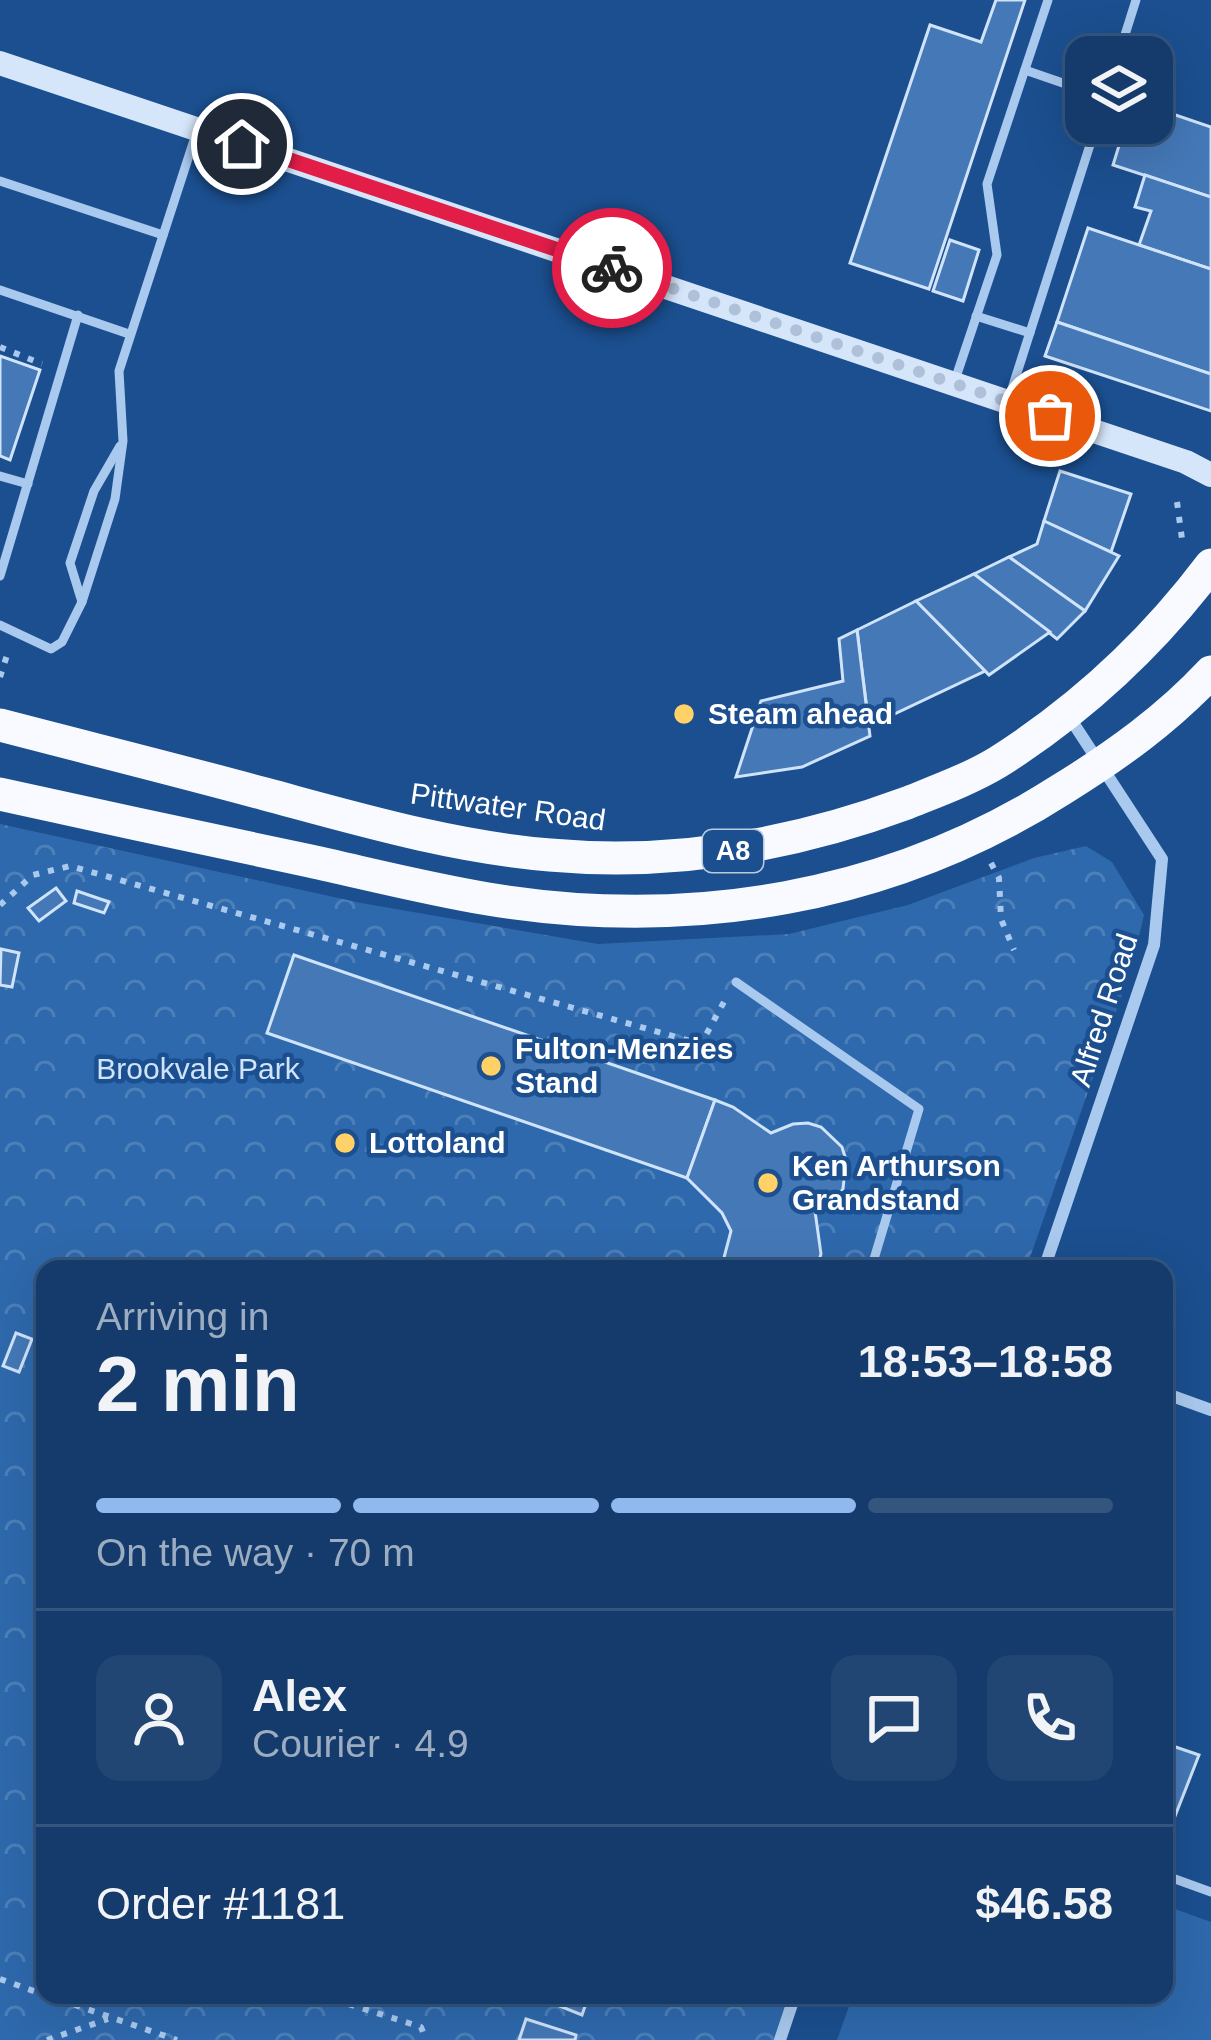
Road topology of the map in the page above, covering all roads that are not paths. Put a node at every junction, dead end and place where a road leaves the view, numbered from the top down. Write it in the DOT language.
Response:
graph roads {
  1 [pos="1048,0"];
  2 [pos="1136,0"];
  3 [pos="1125,36"];
  4 [pos="0,63"];
  5 [pos="1025,70"];
  6 [pos="1065,84"];
  7 [pos="197,129"];
  8 [pos="1090,144"];
  9 [pos="0,182"];
  10 [pos="163,235"];
  11 [pos="0,290"];
  12 [pos="78,315"];
  13 [pos="976,316"];
  14 [pos="1030,333"];
  15 [pos="129,334"];
  16 [pos="954,383"];
  17 [pos="1008,401"];
  18 [pos="123,441"];
  19 [pos="1211,475"];
  20 [pos="0,476"];
  21 [pos="28,484"];
  22 [pos="1211,565"];
  23 [pos="0,576"];
  24 [pos="82,602"];
  25 [pos="0,625"];
  26 [pos="1211,672"];
  27 [pos="1067,714"];
  28 [pos="0,725"];
  29 [pos="1101,764"];
  30 [pos="0,794"];
  31 [pos="736,982"];
  32 [pos="874,1260"];
  33 [pos="1047,1260"];
  34 [pos="1173,1396"];
  35 [pos="1211,1409"];
  36 [pos="1173,1878"];
  37 [pos="1211,1892"];
  38 [pos="792,2004"];
  39 [pos="780,2040"];
  1 -- 5 [label="lane"];
  2 -- 3 [label="lane"];
  4 -- 7 [label="main road"];
  5 -- 6 [label="lane"];
  5 -- 13 [label="lane"];
  7 -- 10 [label="lane"];
  7 -- 16 [label="main road"];
  8 -- 14 [label="lane"];
  9 -- 10 [label="lane"];
  10 -- 15 [label="lane"];
  11 -- 12 [label="lane"];
  12 -- 15 [label="lane"];
  12 -- 21 [label="lane"];
  13 -- 14 [label="lane"];
  13 -- 16 [label="lane"];
  14 -- 17 [label="lane"];
  15 -- 18 [label="lane"];
  16 -- 17 [label="main road"];
  17 -- 19 [label="main road"];
  18 -- 24 [label="lane"];
  18 -- 24 [label="lane"];
  20 -- 21 [label="lane"];
  21 -- 23 [label="lane"];
  22 -- 27 [label="highway, Pittwater Road / A8"];
  24 -- 25 [label="lane"];
  26 -- 29 [label="highway, A8"];
  27 -- 28 [label="highway, Pittwater Road / A8"];
  27 -- 29 [label="street, Alfred Road"];
  29 -- 30 [label="highway, A8"];
  29 -- 33 [label="street, Alfred Road"];
  31 -- 32 [label="lane"];
  34 -- 35 [label="street"];
  36 -- 37 [label="lane"];
  38 -- 39 [label="street"];
}
